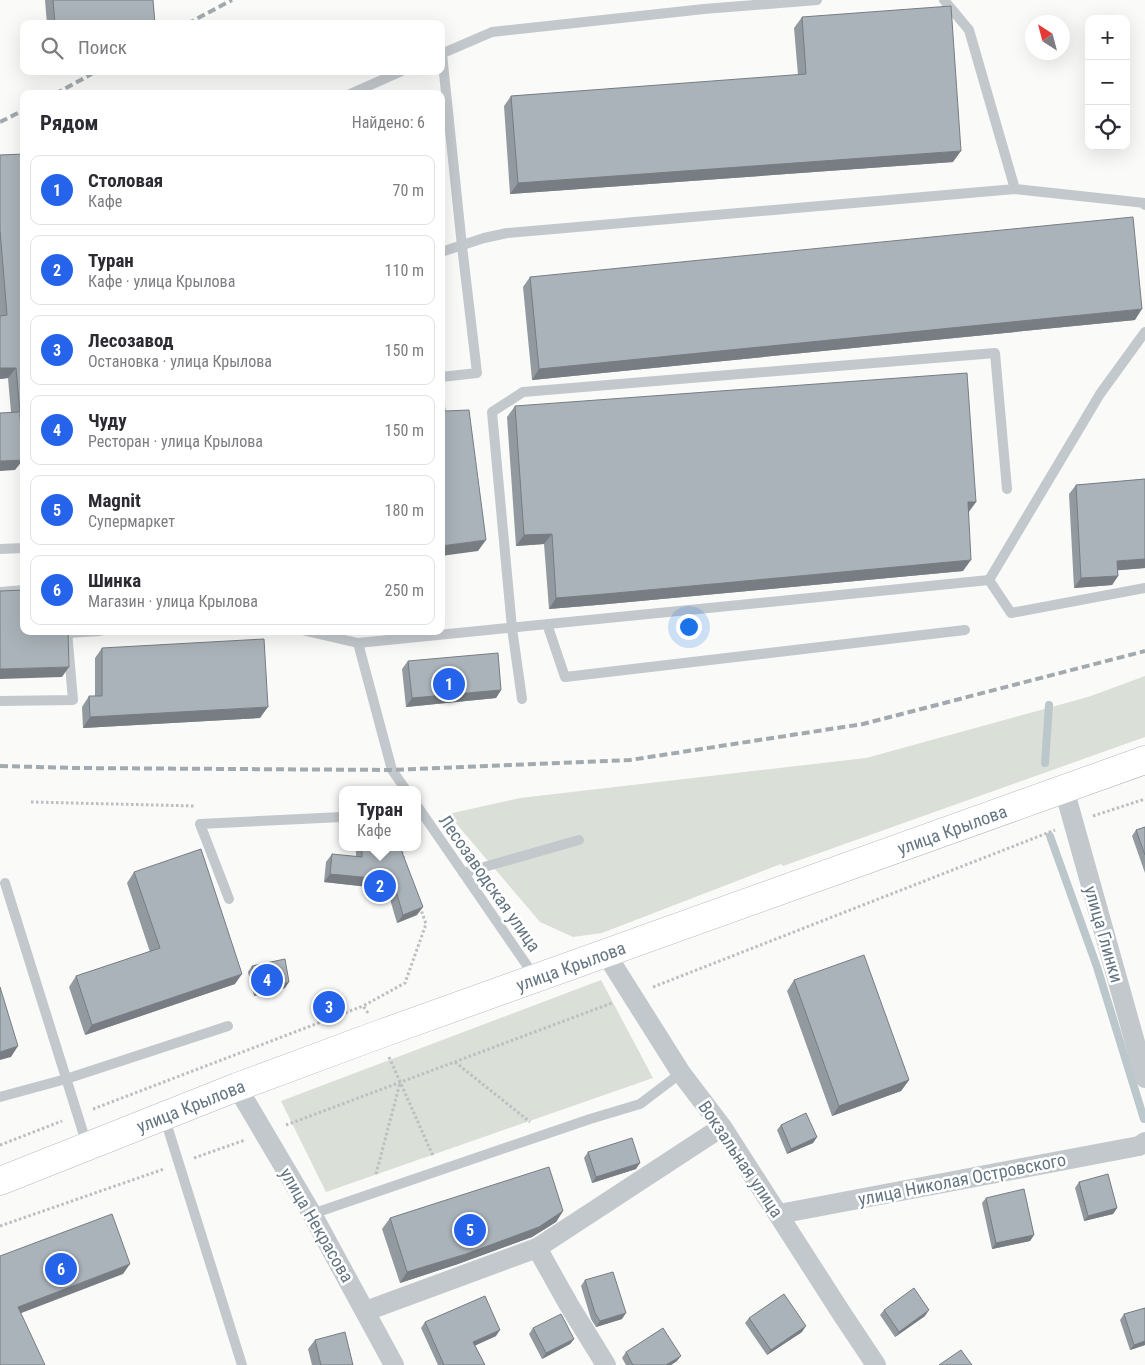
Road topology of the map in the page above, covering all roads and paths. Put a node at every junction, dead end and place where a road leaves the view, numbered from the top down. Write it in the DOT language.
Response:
graph roads {
  1 [pos="817,0"];
  2 [pos="944,0"];
  3 [pos="445,53"];
  4 [pos="393,75"];
  5 [pos="444,75"];
  6 [pos="359,90"];
  7 [pos="1015,189"];
  8 [pos="1145,204"];
  9 [pos="462,246"];
  10 [pos="445,251"];
  11 [pos="1145,332"];
  12 [pos="445,377"];
  13 [pos="1007,489"];
  14 [pos="20,548"];
  15 [pos="0,549"];
  16 [pos="989,580"];
  17 [pos="1145,588"];
  18 [pos="20,590"];
  19 [pos="0,592"];
  20 [pos="547,624"];
  21 [pos="512,628"];
  22 [pos="965,630"];
  23 [pos="67,635"];
  24 [pos="323,635"];
  25 [pos="440,635"];
  26 [pos="445,635"];
  27 [pos="358,643"];
  28 [pos="522,698"];
  29 [pos="0,701"];
  30 [pos="1145,760"];
  31 [pos="403,786"];
  32 [pos="1064,789"];
  33 [pos="1145,799"];
  34 [pos="31,802"];
  35 [pos="197,806"];
  36 [pos="421,815"];
  37 [pos="339,817"];
  38 [pos="1073,823"];
  39 [pos="579,840"];
  40 [pos="463,873"];
  41 [pos="4,883"];
  42 [pos="229,899"];
  43 [pos="606,954"];
  44 [pos="536,978"];
  45 [pos="632,996"];
  46 [pos="364,1006"];
  47 [pos="228,1026"];
  48 [pos="455,1062"];
  49 [pos="681,1073"];
  50 [pos="66,1078"];
  51 [pos="1145,1078"];
  52 [pos="400,1082"];
  53 [pos="237,1087"];
  54 [pos="0,1097"];
  55 [pos="78,1115"];
  56 [pos="164,1116"];
  57 [pos="722,1127"];
  58 [pos="264,1134"];
  59 [pos="545,1134"];
  60 [pos="1145,1142"];
  61 [pos="0,1145"];
  62 [pos="88,1146"];
  63 [pos="179,1164"];
  64 [pos="0,1181"];
  65 [pos="371,1195"];
  66 [pos="312,1214"];
  67 [pos="779,1214"];
  68 [pos="0,1226"];
  69 [pos="536,1248"];
  70 [pos="366,1312"];
  71 [pos="242,1365"];
  72 [pos="394,1365"];
  73 [pos="606,1365"];
  74 [pos="876,1365"];
  1 -- 3 [label="lane"];
  2 -- 7 [label="lane"];
  4 -- 6 [label="lane"];
  5 -- 9 [label="lane"];
  7 -- 8 [label="lane"];
  7 -- 9 [label="lane"];
  9 -- 10 [label="lane"];
  9 -- 12 [label="lane"];
  11 -- 16 [label="lane"];
  13 -- 21 [label="lane"];
  14 -- 15 [label="lane"];
  16 -- 17 [label="lane"];
  16 -- 20 [label="lane"];
  18 -- 19 [label="lane"];
  20 -- 21 [label="lane"];
  20 -- 22 [label="lane"];
  21 -- 26 [label="lane"];
  21 -- 28 [label="lane"];
  23 -- 29 [label="lane"];
  24 -- 27 [label="lane"];
  25 -- 27 [label="lane"];
  27 -- 31 [label="lane"];
  30 -- 32 [label="main road, улица Крылова"];
  32 -- 38 [label="street, улица Глинки"];
  32 -- 43 [label="main road, улица Крылова"];
  33 -- 38 [label="path"];
  34 -- 35 [label="path"];
  36 -- 40 [label="lane, Лесозаводская улица"];
  37 -- 42 [label="lane"];
  38 -- 45 [label="path"];
  38 -- 51 [label="street, улица Глинки"];
  39 -- 40 [label="lane"];
  40 -- 44 [label="lane, Лесозаводская улица"];
  41 -- 50 [label="lane"];
  43 -- 44 [label="main road, улица Крылова"];
  43 -- 45 [label="street, Вокзальная улица"];
  44 -- 53 [label="main road, улица Крылова"];
  45 -- 48 [label="path"];
  45 -- 49 [label="street, Вокзальная улица"];
  46 -- 55 [label="path"];
  47 -- 50 [label="lane"];
  48 -- 52 [label="path"];
  48 -- 59 [label="path"];
  49 -- 57 [label="street, Вокзальная улица"];
  49 -- 59 [label="lane"];
  50 -- 54 [label="lane"];
  50 -- 55 [label="lane"];
  52 -- 58 [label="path"];
  52 -- 65 [label="path"];
  53 -- 56 [label="main road, улица Крылова"];
  53 -- 58 [label="street, улица Некрасова"];
  55 -- 61 [label="path"];
  55 -- 62 [label="lane"];
  56 -- 62 [label="main road, улица Крылова"];
  56 -- 63 [label="lane"];
  57 -- 67 [label="street, Вокзальная улица"];
  57 -- 69 [label="street"];
  58 -- 63 [label="path"];
  58 -- 66 [label="street, улица Некрасова"];
  59 -- 65 [label="lane"];
  60 -- 67 [label="street, улица Николая Островского"];
  62 -- 64 [label="main road, улица Крылова"];
  63 -- 68 [label="path"];
  63 -- 71 [label="lane"];
  65 -- 66 [label="lane"];
  66 -- 70 [label="street, улица Некрасова"];
  67 -- 74 [label="street, Вокзальная улица"];
  69 -- 70 [label="street"];
  69 -- 73 [label="street"];
  70 -- 72 [label="street, улица Некрасова"];
}
